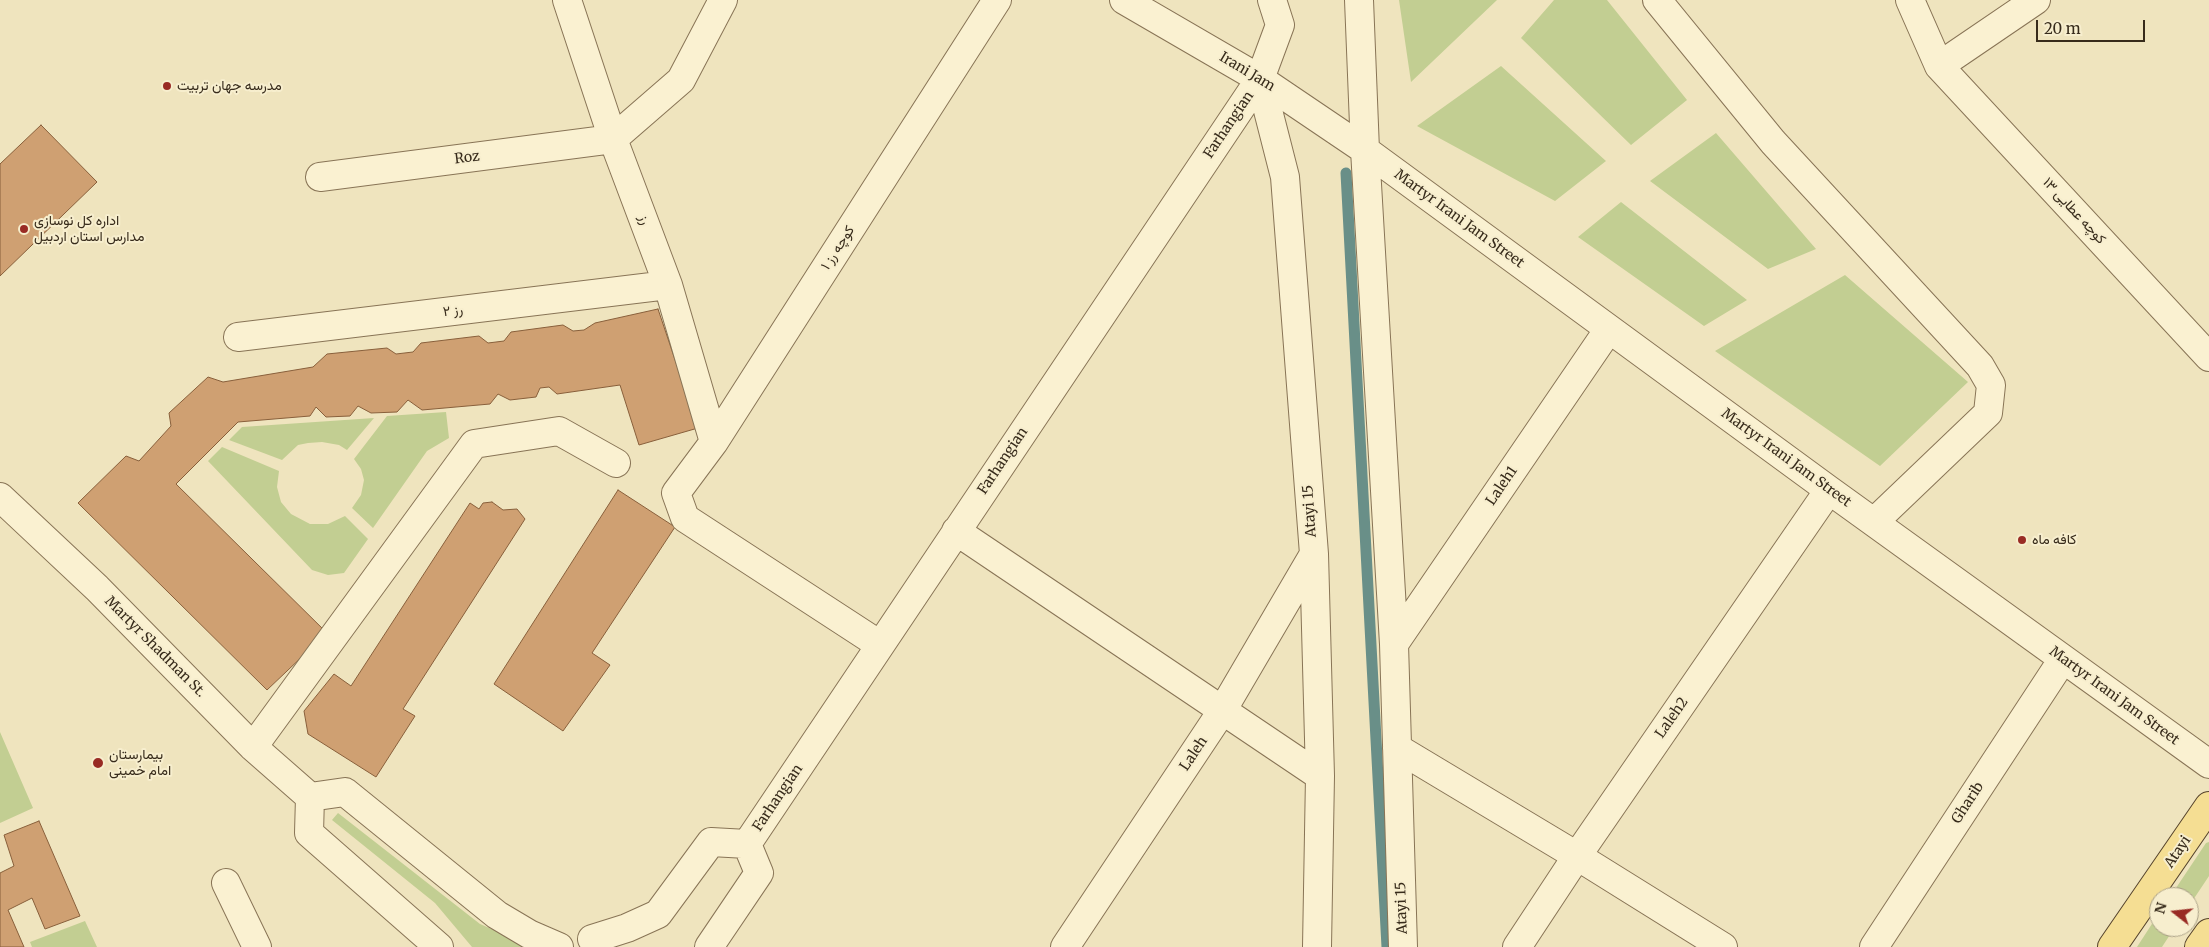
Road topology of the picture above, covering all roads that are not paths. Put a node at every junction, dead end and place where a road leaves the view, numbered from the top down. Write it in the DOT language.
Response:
graph roads {
  1 [pos="567,0"];
  2 [pos="723,0"];
  3 [pos="997,0"];
  4 [pos="1124,0"];
  5 [pos="1272,0"];
  6 [pos="1359,0"];
  7 [pos="1657,0"];
  8 [pos="1910,0"];
  9 [pos="2036,0"];
  10 [pos="1939,66"];
  11 [pos="1260,79"];
  12 [pos="614,139"];
  13 [pos="1365,150"];
  14 [pos="320,177"];
  15 [pos="668,285"];
  16 [pos="1609,329"];
  17 [pos="238,337"];
  18 [pos="2209,357"];
  19 [pos="714,442"];
  20 [pos="616,463"];
  21 [pos="1829,490"];
  22 [pos="0,497"];
  23 [pos="1874,522"];
  24 [pos="956,531"];
  25 [pos="1314,554"];
  26 [pos="1394,644"];
  27 [pos="880,645"];
  28 [pos="2063,659"];
  29 [pos="1222,712"];
  30 [pos="253,746"];
  31 [pos="1396,748"];
  32 [pos="2209,764"];
  33 [pos="1320,776"];
  34 [pos="310,797"];
  35 [pos="2209,806"];
  36 [pos="747,844"];
  37 [pos="1577,856"];
  38 [pos="226,882"];
  39 [pos="2209,933"];
  40 [pos="592,939"];
  41 [pos="257,947"];
  42 [pos="439,947"];
  43 [pos="558,947"];
  44 [pos="566,947"];
  45 [pos="640,947"];
  46 [pos="709,947"];
  47 [pos="1065,947"];
  48 [pos="1317,947"];
  49 [pos="1403,947"];
  50 [pos="1517,947"];
  51 [pos="1724,947"];
  52 [pos="1874,947"];
  53 [pos="2112,947"];
  54 [pos="2200,947"];
  1 -- 12 [label="street, رز"];
  2 -- 12 [label="street"];
  3 -- 19 [label="street, کوچه رز ۱"];
  4 -- 11 [label="street, Irani Jam"];
  5 -- 11 [label="street, Farhangian"];
  6 -- 13 [label="street, Atayi 15"];
  7 -- 23 [label="street"];
  8 -- 10 [label="street, کوچه عطایی ۱۳"];
  9 -- 10 [label="street"];
  10 -- 18 [label="street, کوچه عطایی ۱۳"];
  11 -- 13 [label="street, Irani Jam"];
  11 -- 24 [label="street, Farhangian"];
  11 -- 25 [label="street, Atayi 15"];
  12 -- 14 [label="street, Roz"];
  12 -- 15 [label="street, رز"];
  13 -- 16 [label="street, Martyr Irani Jam Street"];
  13 -- 26 [label="street, Atayi 15"];
  15 -- 17 [label="street, رز ۲"];
  15 -- 19 [label="street, رز"];
  16 -- 21 [label="street, Martyr Irani Jam Street"];
  16 -- 26 [label="street, Laleh1"];
  19 -- 27 [label="street, کوچه رز ۱"];
  20 -- 30 [label="street"];
  21 -- 23 [label="street, Martyr Irani Jam Street"];
  21 -- 37 [label="street, Laleh2"];
  22 -- 30 [label="street, Martyr Shadman St."];
  23 -- 28 [label="street, Martyr Irani Jam Street"];
  24 -- 27 [label="street, Farhangian"];
  24 -- 29 [label="street"];
  25 -- 29 [label="street, Laleh"];
  25 -- 33 [label="street, Atayi 15"];
  26 -- 31 [label="street, Atayi 15"];
  27 -- 36 [label="street, Farhangian"];
  28 -- 32 [label="street, Martyr Irani Jam Street"];
  28 -- 52 [label="street, Gharib"];
  29 -- 33 [label="street"];
  29 -- 47 [label="street, Laleh"];
  30 -- 34 [label="street, Martyr Shadman St."];
  31 -- 37 [label="street"];
  31 -- 49 [label="street, Atayi 15"];
  33 -- 48 [label="street, Atayi 15"];
  34 -- 42 [label="street"];
  34 -- 43 [label="street"];
  35 -- 53 [label="main road, Atayi"];
  36 -- 40 [label="street"];
  36 -- 46 [label="street"];
  37 -- 50 [label="street, Laleh2"];
  37 -- 51 [label="street"];
  38 -- 41 [label="street"];
  39 -- 54 [label="main road"];
  40 -- 44 [label="street"];
  40 -- 45 [label="street"];
}
